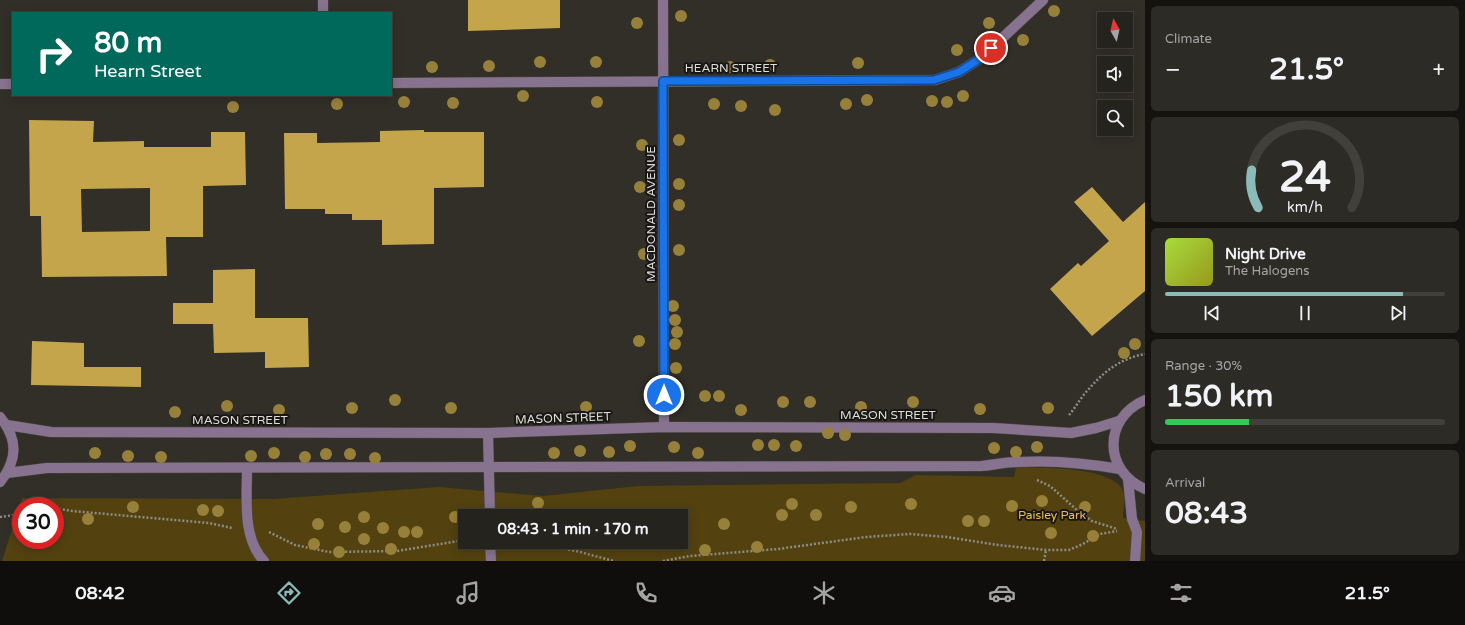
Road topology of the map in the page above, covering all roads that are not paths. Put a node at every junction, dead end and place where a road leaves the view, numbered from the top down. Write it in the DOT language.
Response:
graph roads {
  1 [pos="323,0"];
  2 [pos="663,0"];
  3 [pos="1043,0"];
  4 [pos="323,12"];
  5 [pos="663,81"];
  6 [pos="392,83"];
  7 [pos="0,84"];
  8 [pos="12,84"];
  9 [pos="1145,391"];
  10 [pos="1141,402"];
  11 [pos="0,417"];
  12 [pos="1119,421"];
  13 [pos="7,425"];
  14 [pos="664,427"];
  15 [pos="488,433"];
  16 [pos="489,468"];
  17 [pos="1120,468"];
  18 [pos="247,469"];
  19 [pos="7,473"];
  20 [pos="1128,479"];
  21 [pos="0,482"];
  22 [pos="1145,489"];
  23 [pos="490,509"];
  24 [pos="1141,529"];
  25 [pos="490,549"];
  26 [pos="264,561"];
  27 [pos="491,561"];
  28 [pos="1135,561"];
  1 -- 4 [label="street"];
  2 -- 5 [label="street, MACDONALD AVENUE"];
  3 -- 5 [label="street, HEARN STREET"];
  5 -- 6 [label="street, HEARN STREET"];
  5 -- 14 [label="street, MACDONALD AVENUE"];
  7 -- 8 [label="street"];
  9 -- 10 [label="street"];
  10 -- 12 [label="street"];
  11 -- 13 [label="street"];
  12 -- 14 [label="street, MASON STREET"];
  12 -- 17 [label="street"];
  13 -- 15 [label="street, MASON STREET"];
  13 -- 19 [label="street"];
  14 -- 15 [label="street, MASON STREET"];
  15 -- 16 [label="street"];
  16 -- 17 [label="street"];
  16 -- 18 [label="street"];
  16 -- 23 [label="street"];
  17 -- 20 [label="street"];
  18 -- 19 [label="street"];
  18 -- 26 [label="street"];
  19 -- 21 [label="street"];
  20 -- 22 [label="street"];
  20 -- 24 [label="street"];
  24 -- 28 [label="street"];
  25 -- 27 [label="street"];
}
